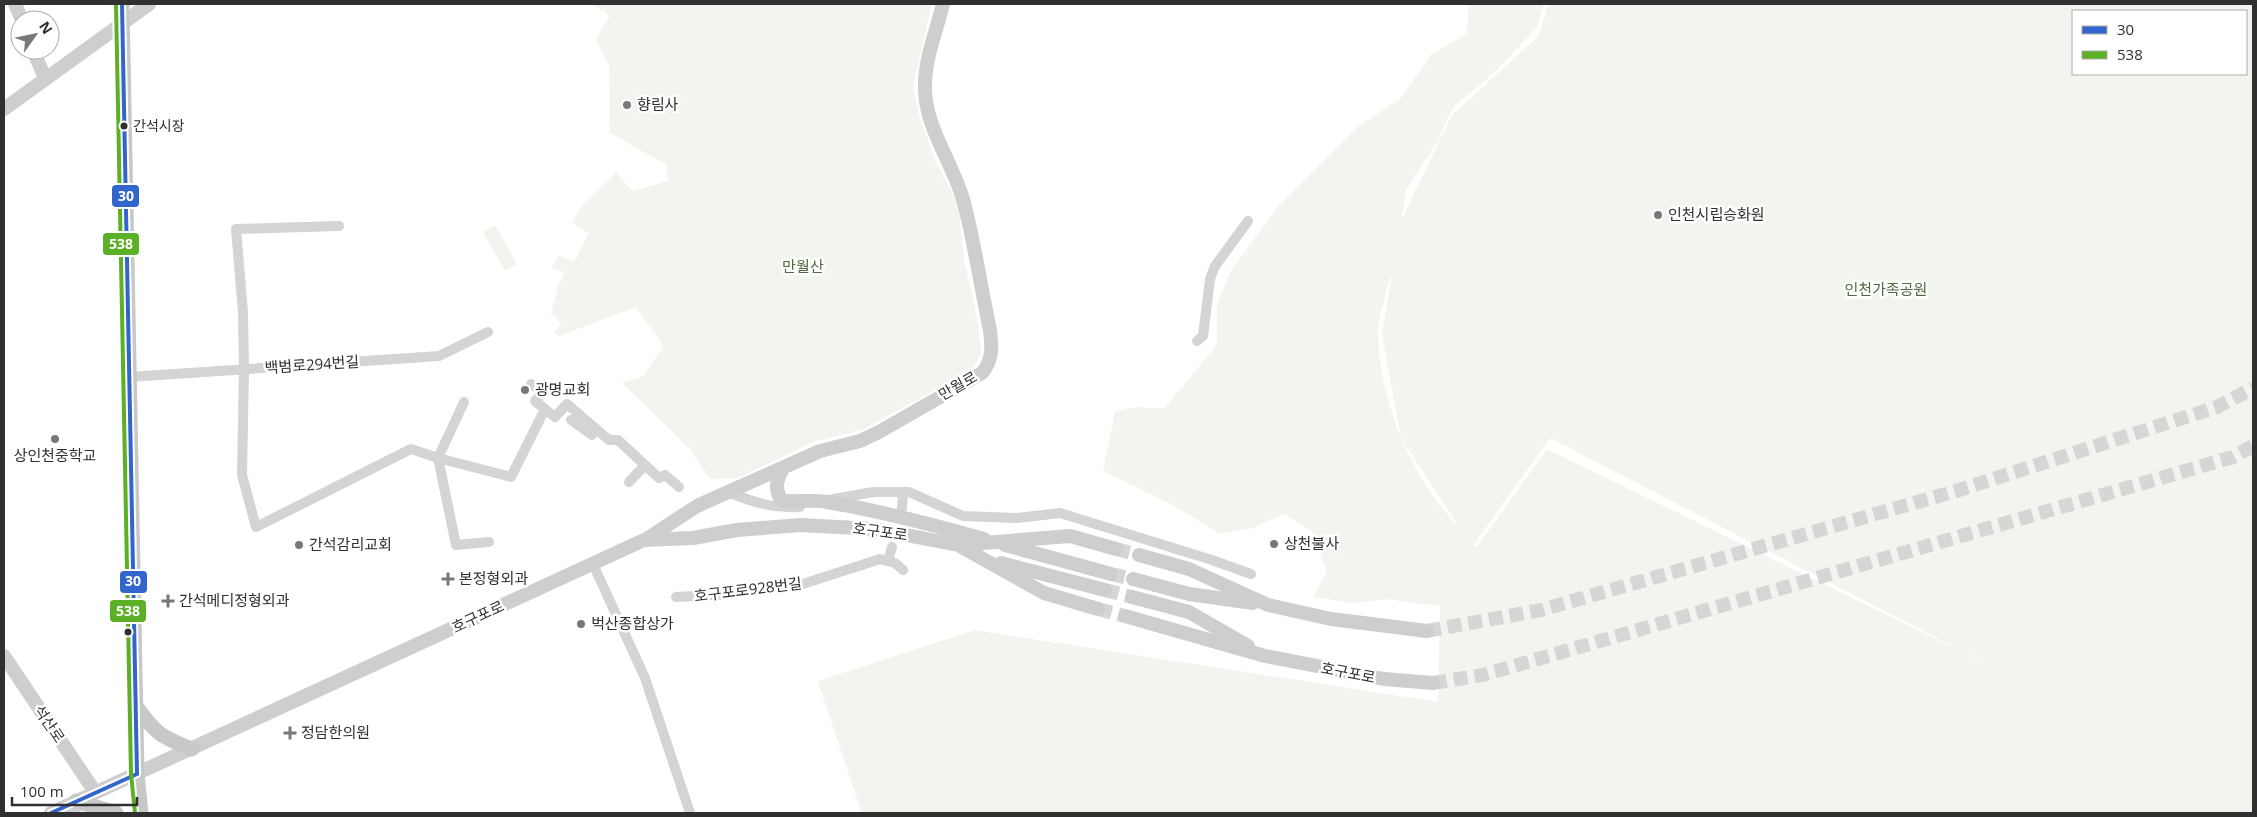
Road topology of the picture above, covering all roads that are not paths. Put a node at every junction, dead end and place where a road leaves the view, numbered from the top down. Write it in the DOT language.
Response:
graph roads {
  1 [pos="122,4"];
  2 [pos="149,4"];
  3 [pos="943,4"];
  4 [pos="123,23"];
  5 [pos="37,60"];
  6 [pos="44,78"];
  7 [pos="4,109"];
  8 [pos="1248,221"];
  9 [pos="339,226"];
  10 [pos="488,332"];
  11 [pos="1197,341"];
  12 [pos="244,369"];
  13 [pos="130,377"];
  14 [pos="532,384"];
  15 [pos="464,402"];
  16 [pos="542,415"];
  17 [pos="571,420"];
  18 [pos="596,429"];
  19 [pos="438,458"];
  20 [pos="645,465"];
  21 [pos="784,467"];
  22 [pos="629,482"];
  23 [pos="679,487"];
  24 [pos="728,492"];
  25 [pos="903,492"];
  26 [pos="819,501"];
  27 [pos="902,508"];
  28 [pos="644,540"];
  29 [pos="489,542"];
  30 [pos="993,542"];
  31 [pos="958,545"];
  32 [pos="892,547"];
  33 [pos="1116,549"];
  34 [pos="1139,555"];
  35 [pos="980,558"];
  36 [pos="888,561"];
  37 [pos="594,564"];
  38 [pos="903,570"];
  39 [pos="1111,574"];
  40 [pos="1251,574"];
  41 [pos="1133,579"];
  42 [pos="1105,590"];
  43 [pos="676,597"];
  44 [pos="1132,597"];
  45 [pos="1268,605"];
  46 [pos="1098,609"];
  47 [pos="1125,616"];
  48 [pos="1427,631"];
  49 [pos="4,656"];
  50 [pos="1265,656"];
  51 [pos="1433,683"];
  52 [pos="136,706"];
  53 [pos="192,749"];
  54 [pos="138,774"];
  55 [pos="95,792"];
  56 [pos="74,806"];
  57 [pos="51,813"];
  58 [pos="116,813"];
  59 [pos="141,813"];
  60 [pos="690,813"];
  1 -- 4 [label="main road"];
  2 -- 4 [label="main road"];
  3 -- 21 [label="main road, 만월로"];
  4 -- 6 [label="main road"];
  4 -- 13 [label="main road"];
  5 -- 6 [label="main road"];
  6 -- 7 [label="main road"];
  8 -- 11 [label="street"];
  9 -- 12 [label="street"];
  10 -- 12 [label="street, 백범로294번길"];
  12 -- 13 [label="street, 백범로294번길"];
  12 -- 19 [label="street"];
  13 -- 52 [label="main road"];
  14 -- 18 [label="street"];
  15 -- 19 [label="street"];
  16 -- 19 [label="street"];
  17 -- 18 [label="street"];
  18 -- 20 [label="street"];
  19 -- 29 [label="street"];
  20 -- 22 [label="street"];
  20 -- 23 [label="street"];
  21 -- 24 [label="main road, 만월로"];
  21 -- 26 [label="main road"];
  24 -- 26 [label="street"];
  24 -- 28 [label="main road, 만월로"];
  25 -- 26 [label="street"];
  25 -- 27 [label="street"];
  25 -- 40 [label="street"];
  26 -- 30 [label="main road"];
  28 -- 31 [label="main road, 호구포로"];
  28 -- 37 [label="main road, 호구포로"];
  30 -- 31 [label="main road, 호구포로"];
  30 -- 33 [label="main road, 호구포로"];
  30 -- 39 [label="main road, 호구포로"];
  31 -- 35 [label="main road, 호구포로"];
  32 -- 36 [label="street"];
  34 -- 45 [label="main road"];
  35 -- 42 [label="main road, 호구포로"];
  35 -- 46 [label="main road, 호구포로"];
  36 -- 38 [label="street"];
  36 -- 43 [label="street, 호구포로928번길"];
  37 -- 53 [label="main road, 호구포로"];
  37 -- 60 [label="street"];
  41 -- 45 [label="main road"];
  44 -- 50 [label="main road, 호구포로"];
  45 -- 48 [label="main road"];
  47 -- 50 [label="main road, 호구포로"];
  49 -- 55 [label="main road, 석산로"];
  50 -- 51 [label="main road, 호구포로"];
  52 -- 53 [label="main road"];
  52 -- 54 [label="main road"];
  53 -- 54 [label="main road, 호구포로"];
  54 -- 55 [label="main road, 호구포로"];
  54 -- 59 [label="main road"];
  55 -- 56 [label="main road, 호구포로"];
  56 -- 57 [label="main road, 호구포로"];
  56 -- 58 [label="main road"];
}
